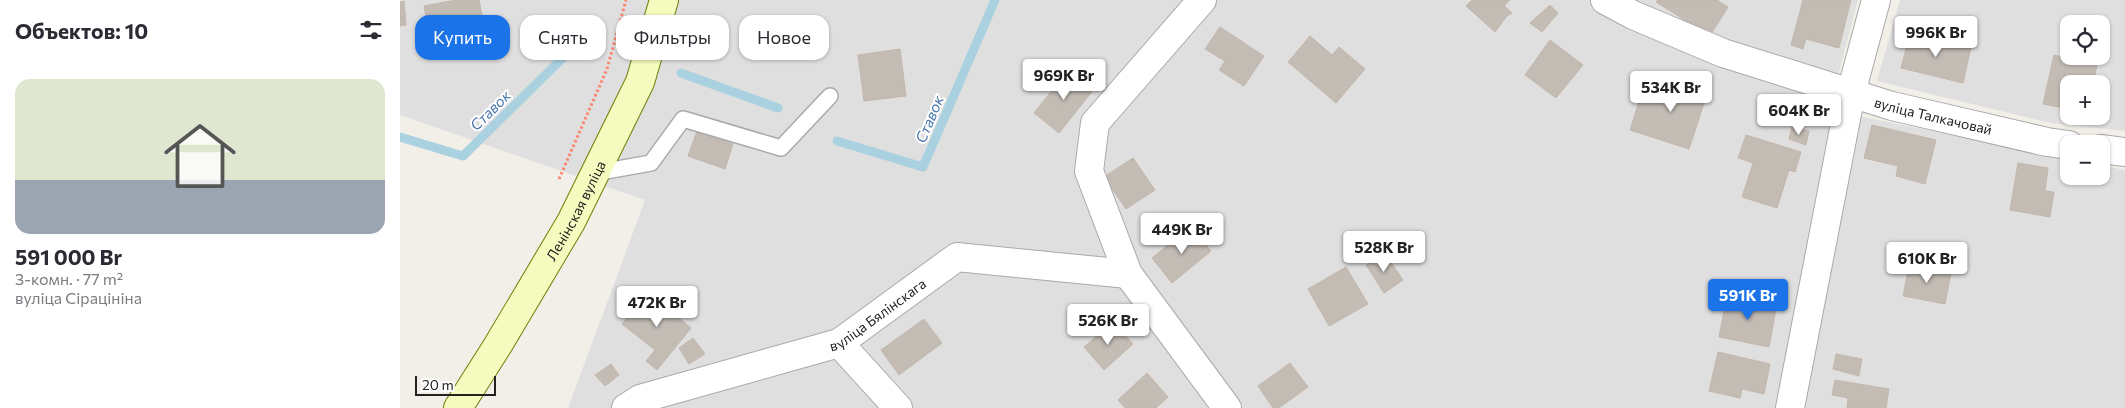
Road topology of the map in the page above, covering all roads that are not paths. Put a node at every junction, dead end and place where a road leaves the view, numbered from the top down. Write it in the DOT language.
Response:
graph roads {
  1 [pos="664,0"];
  2 [pos="1202,0"];
  3 [pos="1605,0"];
  4 [pos="1876,0"];
  5 [pos="1851,93"];
  6 [pos="830,96"];
  7 [pos="2060,144"];
  8 [pos="2110,150"];
  9 [pos="2125,152"];
  10 [pos="595,173"];
  11 [pos="1128,274"];
  12 [pos="839,343"];
  13 [pos="458,408"];
  14 [pos="626,408"];
  15 [pos="898,408"];
  16 [pos="1227,408"];
  17 [pos="1790,408"];
  1 -- 10 [label="main road, Ленінская вуліца"];
  2 -- 11 [label="street"];
  3 -- 5 [label="street, вуліца Талкачовай"];
  4 -- 5 [label="street"];
  5 -- 7 [label="street, вуліца Талкачовай"];
  5 -- 17 [label="street"];
  6 -- 10 [label="lane"];
  8 -- 9 [label="street"];
  10 -- 13 [label="main road, Ленінская вуліца"];
  11 -- 12 [label="street, вуліца Бялінскага"];
  11 -- 16 [label="street"];
  12 -- 14 [label="street, вуліца Бялінскага"];
  12 -- 15 [label="street"];
}
